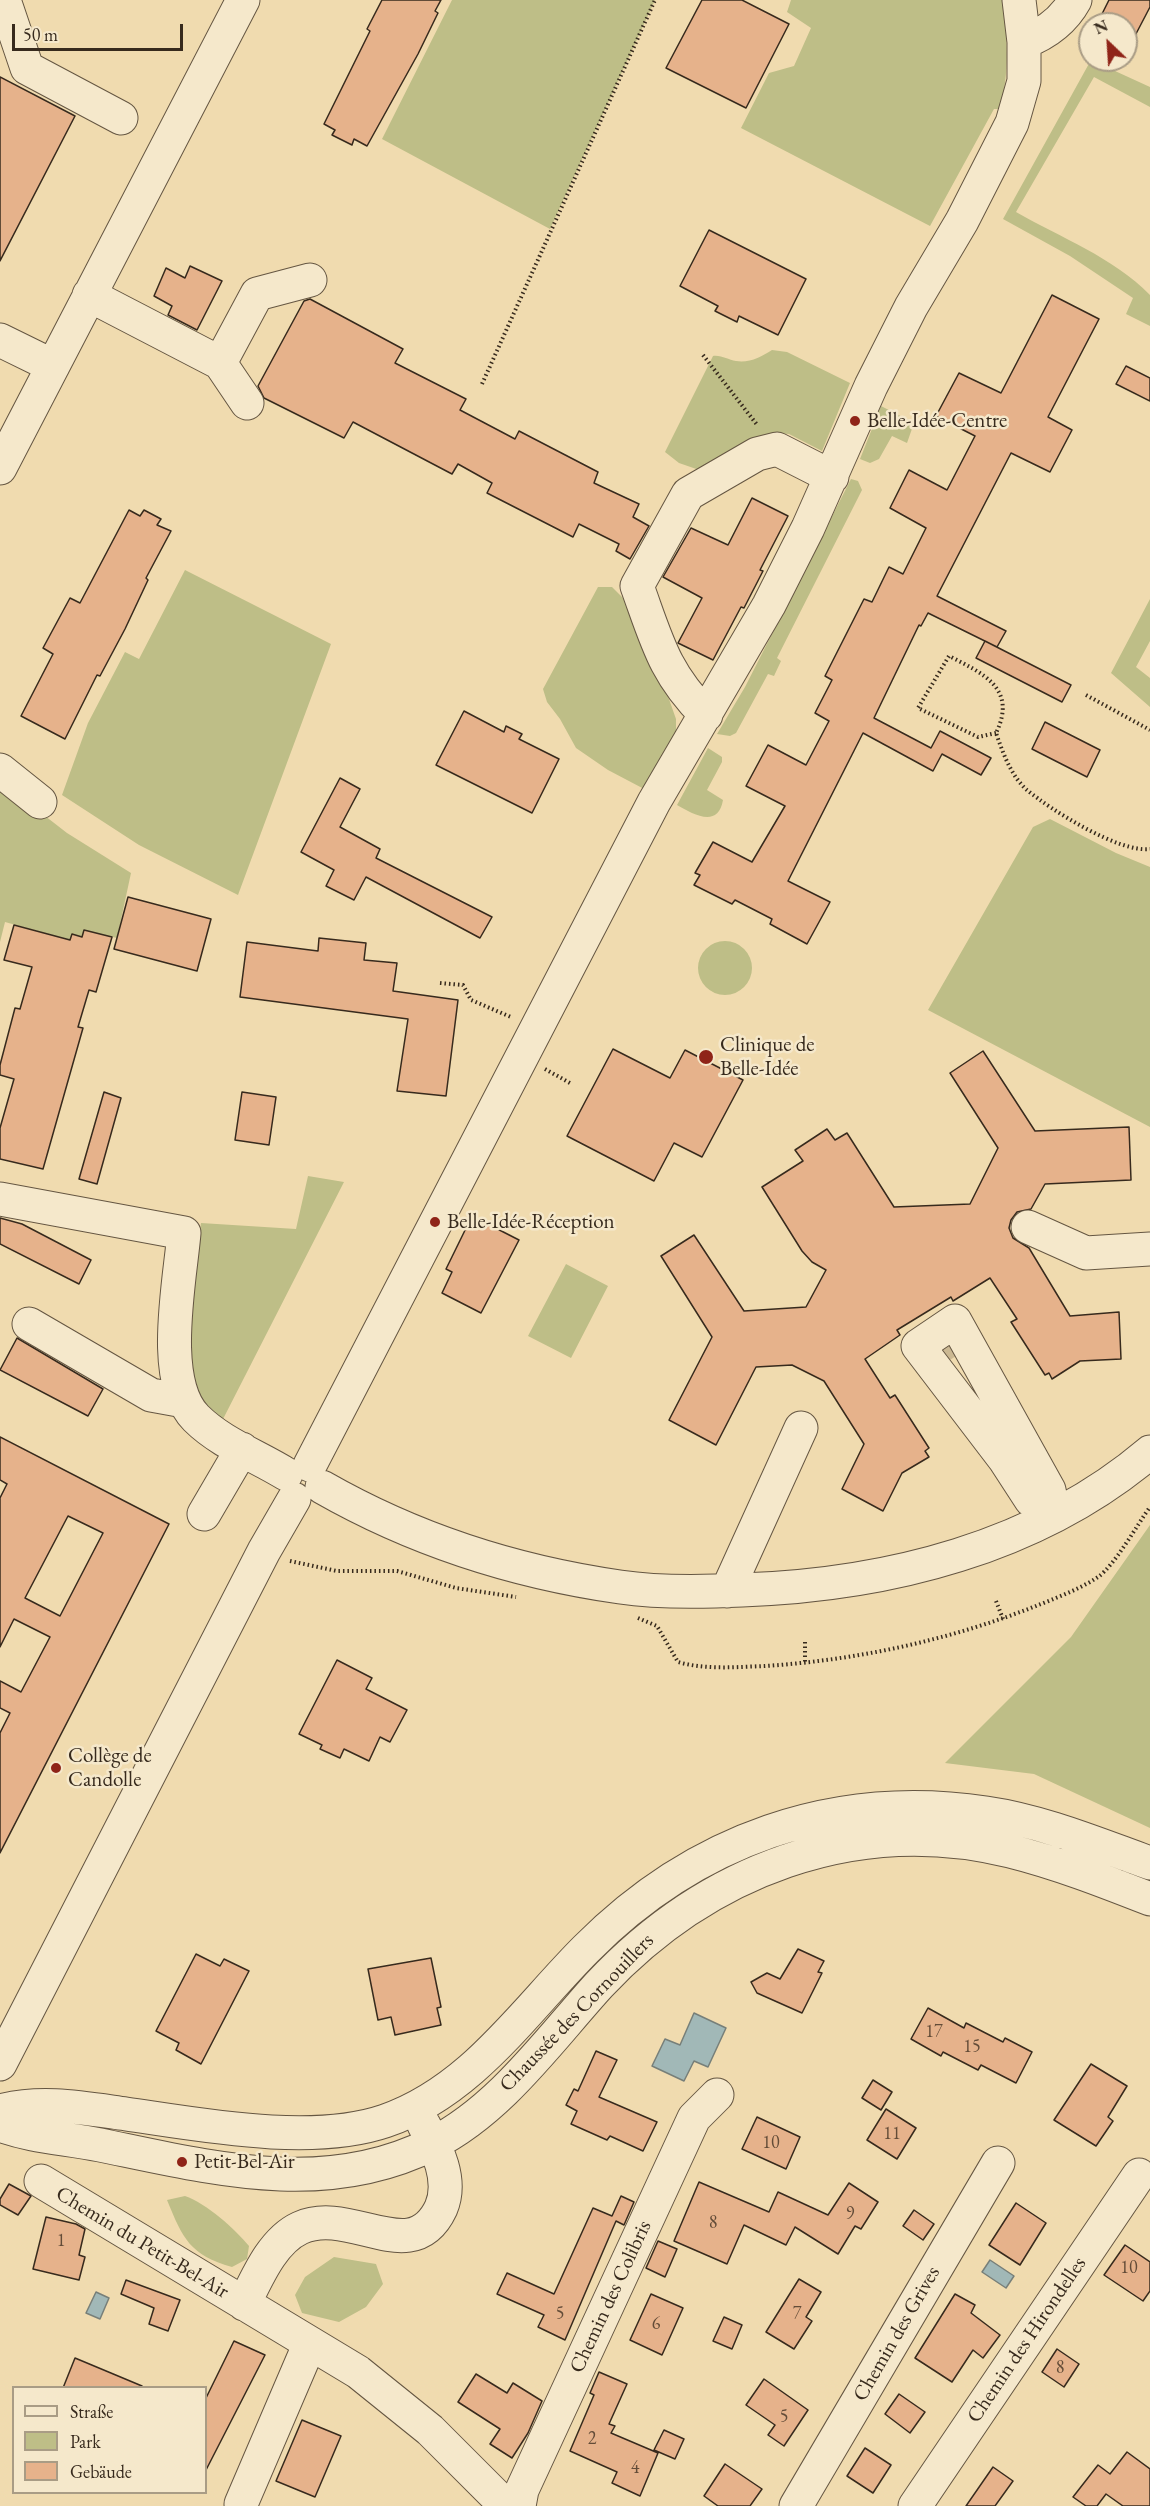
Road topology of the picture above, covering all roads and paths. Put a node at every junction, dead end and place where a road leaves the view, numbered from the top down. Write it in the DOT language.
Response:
graph roads {
  1 [pos="4,0"];
  2 [pos="243,0"];
  3 [pos="655,0"];
  4 [pos="1019,0"];
  5 [pos="1075,0"];
  6 [pos="1024,42"];
  7 [pos="0,50"];
  8 [pos="27,68"];
  9 [pos="121,118"];
  10 [pos="310,280"];
  11 [pos="89,295"];
  12 [pos="0,340"];
  13 [pos="703,356"];
  14 [pos="220,363"];
  15 [pos="53,366"];
  16 [pos="482,384"];
  17 [pos="247,403"];
  18 [pos="777,449"];
  19 [pos="0,468"];
  20 [pos="832,477"];
  21 [pos="1086,695"];
  22 [pos="706,715"];
  23 [pos="1150,730"];
  24 [pos="996,733"];
  25 [pos="0,770"];
  26 [pos="40,802"];
  27 [pos="1150,849"];
  28 [pos="440,983"];
  29 [pos="514,1019"];
  30 [pos="539,1065"];
  31 [pos="570,1083"];
  32 [pos="0,1199"];
  33 [pos="1028,1227"];
  34 [pos="1150,1249"];
  35 [pos="29,1324"];
  36 [pos="953,1358"];
  37 [pos="184,1401"];
  38 [pos="801,1428"];
  39 [pos="242,1449"];
  40 [pos="1150,1452"];
  41 [pos="303,1481"];
  42 [pos="204,1514"];
  43 [pos="1054,1515"];
  44 [pos="727,1591"];
  45 [pos="996,1600"];
  46 [pos="1003,1619"];
  47 [pos="805,1642"];
  48 [pos="805,1663"];
  49 [pos="1150,1863"];
  50 [pos="1150,1899"];
  51 [pos="0,2064"];
  52 [pos="717,2095"];
  53 [pos="415,2107"];
  54 [pos="0,2111"];
  55 [pos="0,2125"];
  56 [pos="434,2143"];
  57 [pos="998,2163"];
  58 [pos="1139,2175"];
  59 [pos="41,2181"];
  60 [pos="244,2304"];
  61 [pos="310,2343"];
  62 [pos="241,2504"];
  63 [pos="506,2506"];
  64 [pos="519,2506"];
  65 [pos="796,2506"];
  66 [pos="915,2506"];
  1 -- 8 [label="street"];
  2 -- 11 [label="street"];
  3 -- 16 [label="path"];
  4 -- 6 [label="street"];
  5 -- 6 [label="street"];
  6 -- 20 [label="street"];
  7 -- 8 [label="street"];
  8 -- 9 [label="street"];
  10 -- 14 [label="street"];
  11 -- 14 [label="street"];
  11 -- 15 [label="street"];
  12 -- 15 [label="street"];
  13 -- 18 [label="path"];
  14 -- 17 [label="street"];
  15 -- 19 [label="street"];
  18 -- 20 [label="street"];
  18 -- 22 [label="street"];
  20 -- 22 [label="street"];
  21 -- 23 [label="path"];
  22 -- 41 [label="street"];
  24 -- 24 [label="path"];
  24 -- 27 [label="path"];
  25 -- 26 [label="street"];
  28 -- 29 [label="path"];
  30 -- 31 [label="path"];
  32 -- 37 [label="street"];
  33 -- 34 [label="street"];
  35 -- 37 [label="street"];
  36 -- 43 [label="street"];
  37 -- 39 [label="street"];
  38 -- 44 [label="street"];
  39 -- 41 [label="street"];
  39 -- 42 [label="street"];
  40 -- 43 [label="street"];
  41 -- 44 [label="street"];
  41 -- 51 [label="street"];
  43 -- 44 [label="street"];
  45 -- 46 [label="path"];
  47 -- 48 [label="path"];
  49 -- 53 [label="street, Chaussée des Cornouillers"];
  50 -- 56 [label="street, Chaussée des Cornouillers"];
  52 -- 64 [label="street, Chemin des Colibris"];
  53 -- 54 [label="street, Chaussée des Cornouillers"];
  53 -- 56 [label="street, Chemin du Petit-Bel-Air"];
  55 -- 56 [label="street, Chaussée des Cornouillers"];
  56 -- 60 [label="street, Chemin du Petit-Bel-Air"];
  57 -- 65 [label="street, Chemin des Grives"];
  58 -- 66 [label="street, Chemin des Hirondelles"];
  59 -- 60 [label="street, Chemin du Petit-Bel-Air"];
  60 -- 61 [label="street, Chemin du Petit-Bel-Air"];
  61 -- 62 [label="street"];
  61 -- 63 [label="street, Chemin du Petit-Bel-Air"];
}
